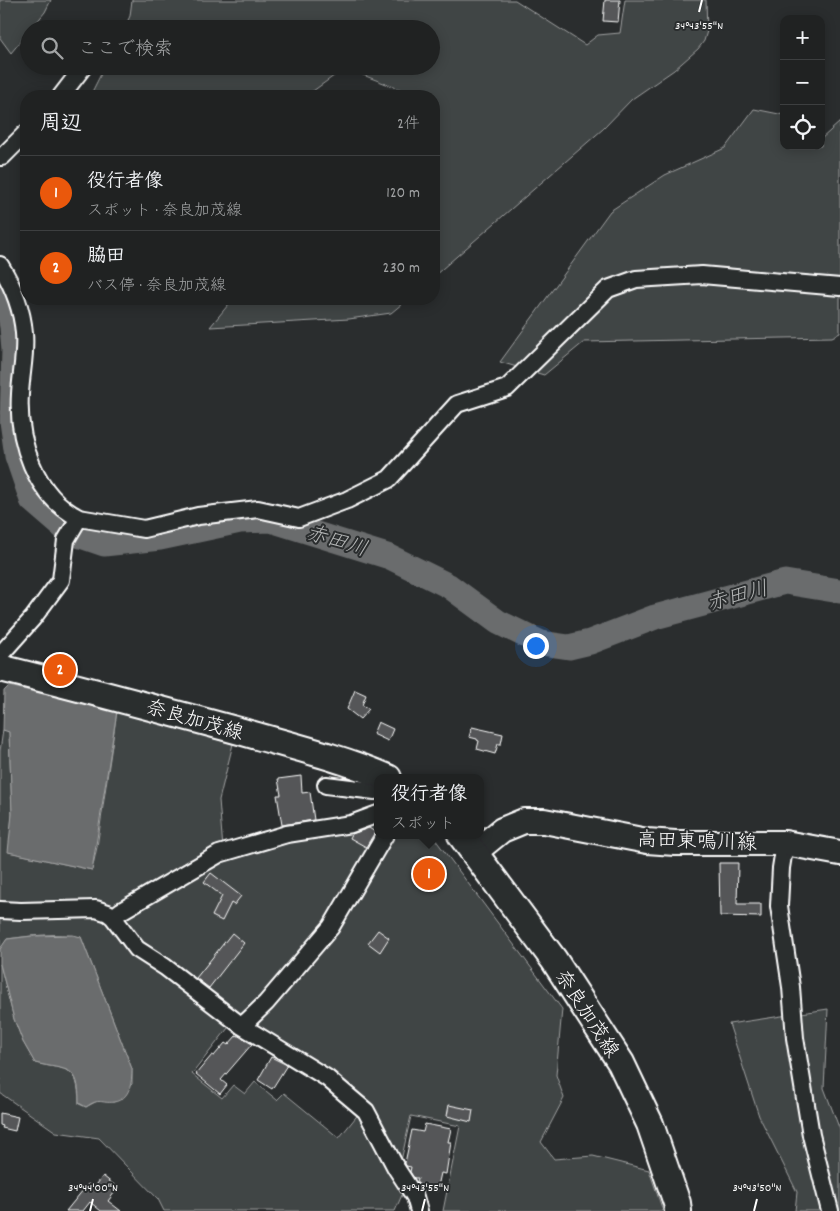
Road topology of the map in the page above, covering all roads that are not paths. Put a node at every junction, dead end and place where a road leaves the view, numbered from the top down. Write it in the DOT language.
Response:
graph roads {
  1 [pos="77,75"];
  2 [pos="66,90"];
  3 [pos="20,139"];
  4 [pos="0,157"];
  5 [pos="0,265"];
  6 [pos="840,287"];
  7 [pos="79,518"];
  8 [pos="0,655"];
  9 [pos="0,668"];
  10 [pos="374,781"];
  11 [pos="374,783"];
  12 [pos="326,785"];
  13 [pos="374,815"];
  14 [pos="484,837"];
  15 [pos="383,839"];
  16 [pos="480,839"];
  17 [pos="785,843"];
  18 [pos="468,844"];
  19 [pos="840,853"];
  20 [pos="0,910"];
  21 [pos="113,917"];
  22 [pos="242,1026"];
  23 [pos="419,1211"];
  24 [pos="678,1211"];
  25 [pos="830,1211"];
  1 -- 2 [label="street"];
  3 -- 4 [label="street"];
  5 -- 7 [label="street"];
  6 -- 7 [label="street"];
  7 -- 8 [label="street"];
  9 -- 10 [label="main road, 奈良加茂線"];
  11 -- 12 [label="street"];
  13 -- 21 [label="street"];
  14 -- 17 [label="main road, 高田東鳴川線"];
  15 -- 22 [label="street"];
  16 -- 18 [label="main road, 高田東鳴川線"];
  17 -- 19 [label="main road, 高田東鳴川線"];
  17 -- 25 [label="street"];
  18 -- 24 [label="main road, 奈良加茂線"];
  20 -- 21 [label="street"];
  21 -- 22 [label="street"];
  22 -- 23 [label="street"];
}
